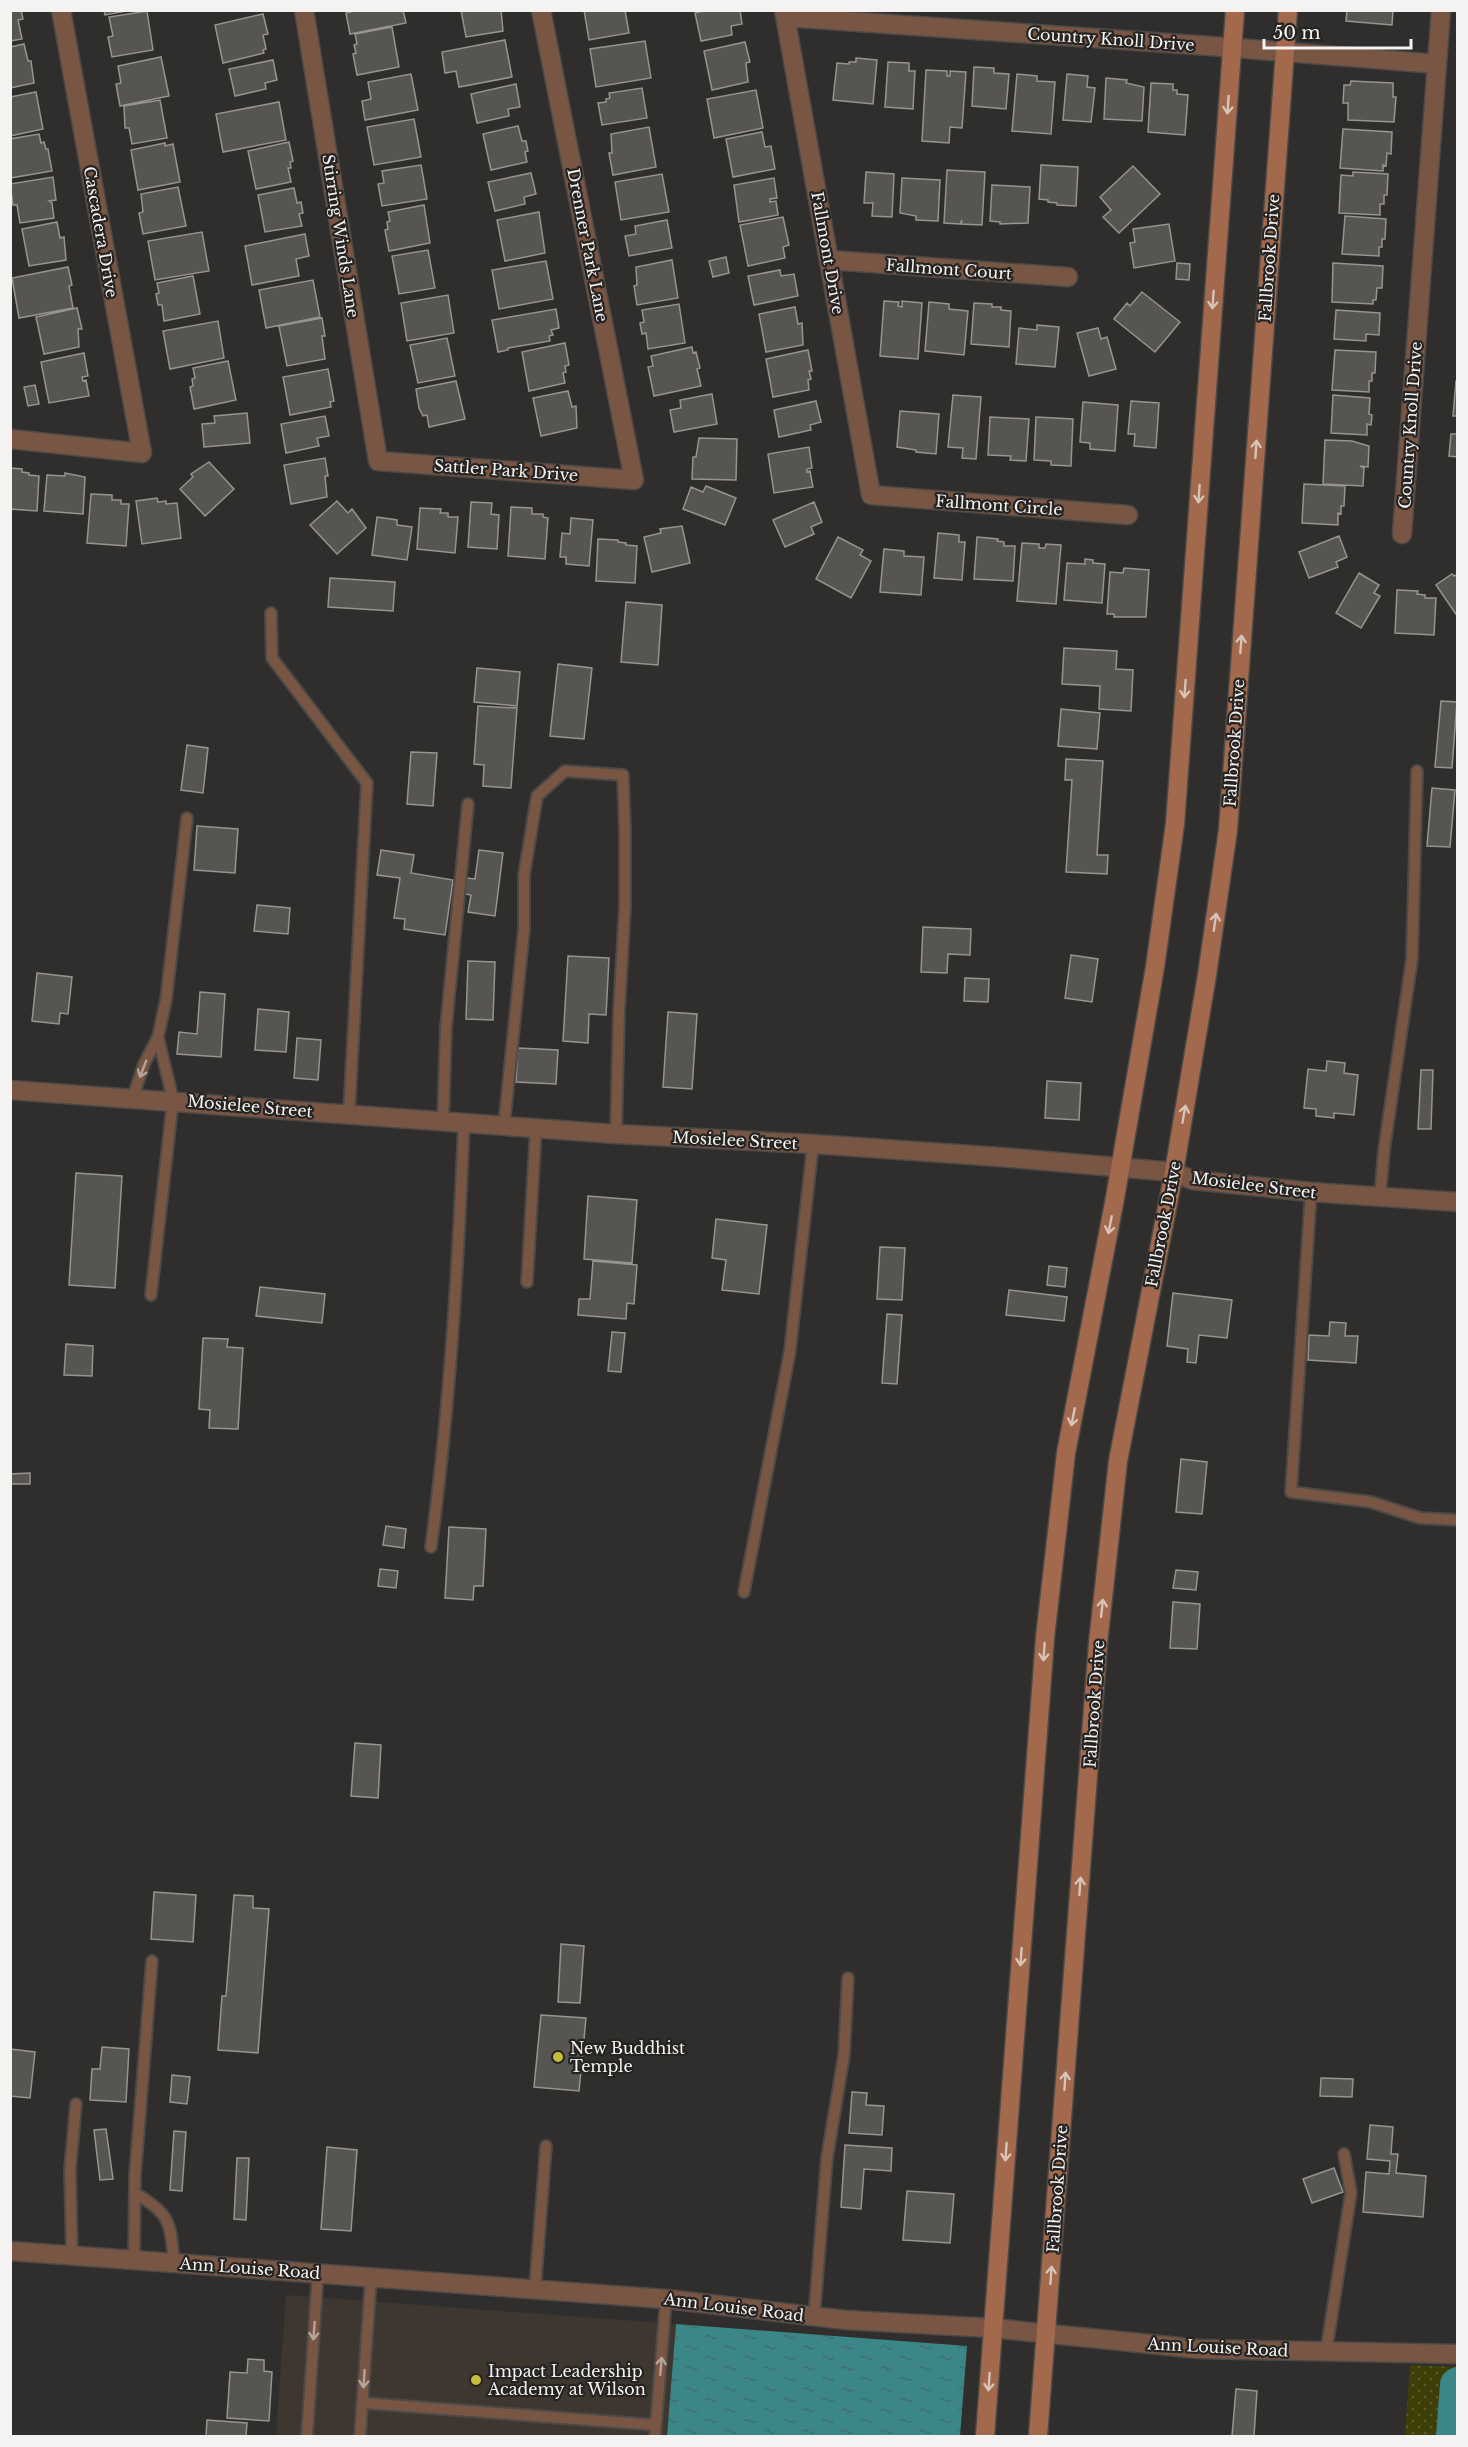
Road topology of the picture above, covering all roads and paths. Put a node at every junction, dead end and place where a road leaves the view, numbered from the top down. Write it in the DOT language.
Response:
graph roads {
  1 [pos="61,10"];
  2 [pos="304,10"];
  3 [pos="541,10"];
  4 [pos="1235,10"];
  5 [pos="1288,10"];
  6 [pos="1442,10"];
  7 [pos="785,14"];
  8 [pos="1232,47"];
  9 [pos="1284,51"];
  10 [pos="1437,64"];
  11 [pos="830,260"];
  12 [pos="1068,277"];
  13 [pos="10,439"];
  14 [pos="378,461"];
  15 [pos="634,480"];
  16 [pos="871,495"];
  17 [pos="1128,515"];
  18 [pos="1402,534"];
  19 [pos="271,613"];
  20 [pos="1417,771"];
  21 [pos="468,804"];
  22 [pos="187,818"];
  23 [pos="158,1037"];
  24 [pos="10,1090"];
  25 [pos="133,1097"];
  26 [pos="173,1100"];
  27 [pos="349,1114"];
  28 [pos="443,1122"];
  29 [pos="464,1124"];
  30 [pos="504,1126"];
  31 [pos="536,1128"];
  32 [pos="616,1134"];
  33 [pos="813,1144"];
  34 [pos="1120,1168"];
  35 [pos="1174,1172"];
  36 [pos="1311,1192"];
  37 [pos="1380,1197"];
  38 [pos="1458,1202"];
  39 [pos="527,1282"];
  40 [pos="151,1295"];
  41 [pos="1458,1520"];
  42 [pos="431,1547"];
  43 [pos="744,1592"];
  44 [pos="152,1961"];
  45 [pos="848,1978"];
  46 [pos="76,2104"];
  47 [pos="546,2146"];
  48 [pos="1344,2154"];
  49 [pos="135,2193"];
  50 [pos="10,2251"];
  51 [pos="72,2255"];
  52 [pos="134,2259"];
  53 [pos="174,2262"];
  54 [pos="318,2272"];
  55 [pos="371,2278"];
  56 [pos="535,2289"];
  57 [pos="666,2299"];
  58 [pos="814,2317"];
  59 [pos="992,2328"];
  60 [pos="1046,2333"];
  61 [pos="1326,2352"];
  62 [pos="1458,2354"];
  63 [pos="363,2403"];
  64 [pos="656,2424"];
  65 [pos="307,2436"];
  66 [pos="360,2436"];
  67 [pos="655,2436"];
  68 [pos="985,2436"];
  69 [pos="1038,2436"];
  1 -- 13 [label="street, Cascadera Drive"];
  2 -- 14 [label="street, Stirring Winds Lane"];
  3 -- 15 [label="street, Drenner Park Lane"];
  4 -- 8 [label="main road"];
  5 -- 9 [label="main road, Fallbrook Drive"];
  6 -- 10 [label="street, Country Knoll Drive"];
  7 -- 8 [label="street, Country Knoll Drive"];
  7 -- 11 [label="street, Fallmont Drive"];
  8 -- 9 [label="street, Country Knoll Drive"];
  8 -- 34 [label="main road, one-way"];
  9 -- 10 [label="street, Country Knoll Drive"];
  35 -- 9 [label="main road, Fallbrook Drive, one-way"];
  10 -- 18 [label="street, Country Knoll Drive"];
  11 -- 12 [label="street, Fallmont Court"];
  11 -- 16 [label="street, Fallmont Drive"];
  14 -- 15 [label="street, Sattler Park Drive"];
  16 -- 17 [label="street, Fallmont Circle"];
  19 -- 27 [label="lane"];
  20 -- 37 [label="lane"];
  21 -- 28 [label="lane"];
  22 -- 23 [label="lane"];
  23 -- 25 [label="lane, one-way"];
  23 -- 26 [label="lane"];
  24 -- 25 [label="street, Mosielee Street"];
  25 -- 26 [label="street, Mosielee Street"];
  26 -- 27 [label="street, Mosielee Street"];
  26 -- 40 [label="lane"];
  27 -- 28 [label="street, Mosielee Street"];
  28 -- 29 [label="street, Mosielee Street"];
  29 -- 30 [label="street, Mosielee Street"];
  29 -- 42 [label="lane"];
  30 -- 31 [label="street, Mosielee Street"];
  30 -- 32 [label="lane"];
  31 -- 32 [label="street, Mosielee Street"];
  31 -- 39 [label="lane"];
  32 -- 33 [label="street, Mosielee Street"];
  33 -- 34 [label="street, Mosielee Street"];
  33 -- 43 [label="lane"];
  34 -- 35 [label="street, Mosielee Street"];
  34 -- 59 [label="main road, one-way"];
  35 -- 36 [label="street, Mosielee Street"];
  60 -- 35 [label="main road, Fallbrook Drive, one-way"];
  36 -- 37 [label="street, Mosielee Street"];
  36 -- 41 [label="lane"];
  37 -- 38 [label="street, Mosielee Street"];
  44 -- 49 [label="lane"];
  45 -- 58 [label="lane"];
  46 -- 51 [label="lane"];
  47 -- 56 [label="lane"];
  48 -- 61 [label="lane"];
  49 -- 52 [label="lane"];
  49 -- 53 [label="lane"];
  50 -- 51 [label="street, Ann Louise Road"];
  51 -- 52 [label="street, Ann Louise Road"];
  52 -- 53 [label="street, Ann Louise Road"];
  53 -- 54 [label="street, Ann Louise Road"];
  54 -- 55 [label="street, Ann Louise Road"];
  54 -- 65 [label="lane, one-way"];
  55 -- 56 [label="street, Ann Louise Road"];
  55 -- 63 [label="lane, one-way"];
  56 -- 57 [label="street, Ann Louise Road"];
  57 -- 58 [label="street, Ann Louise Road"];
  64 -- 57 [label="lane, one-way"];
  58 -- 59 [label="street, Ann Louise Road"];
  59 -- 60 [label="street, Ann Louise Road"];
  59 -- 68 [label="main road, one-way"];
  60 -- 61 [label="street, Ann Louise Road"];
  60 -- 69 [label="main road, Fallbrook Drive"];
  61 -- 62 [label="street, Ann Louise Road"];
  63 -- 64 [label="lane"];
  63 -- 66 [label="lane"];
  64 -- 67 [label="lane"];
}
